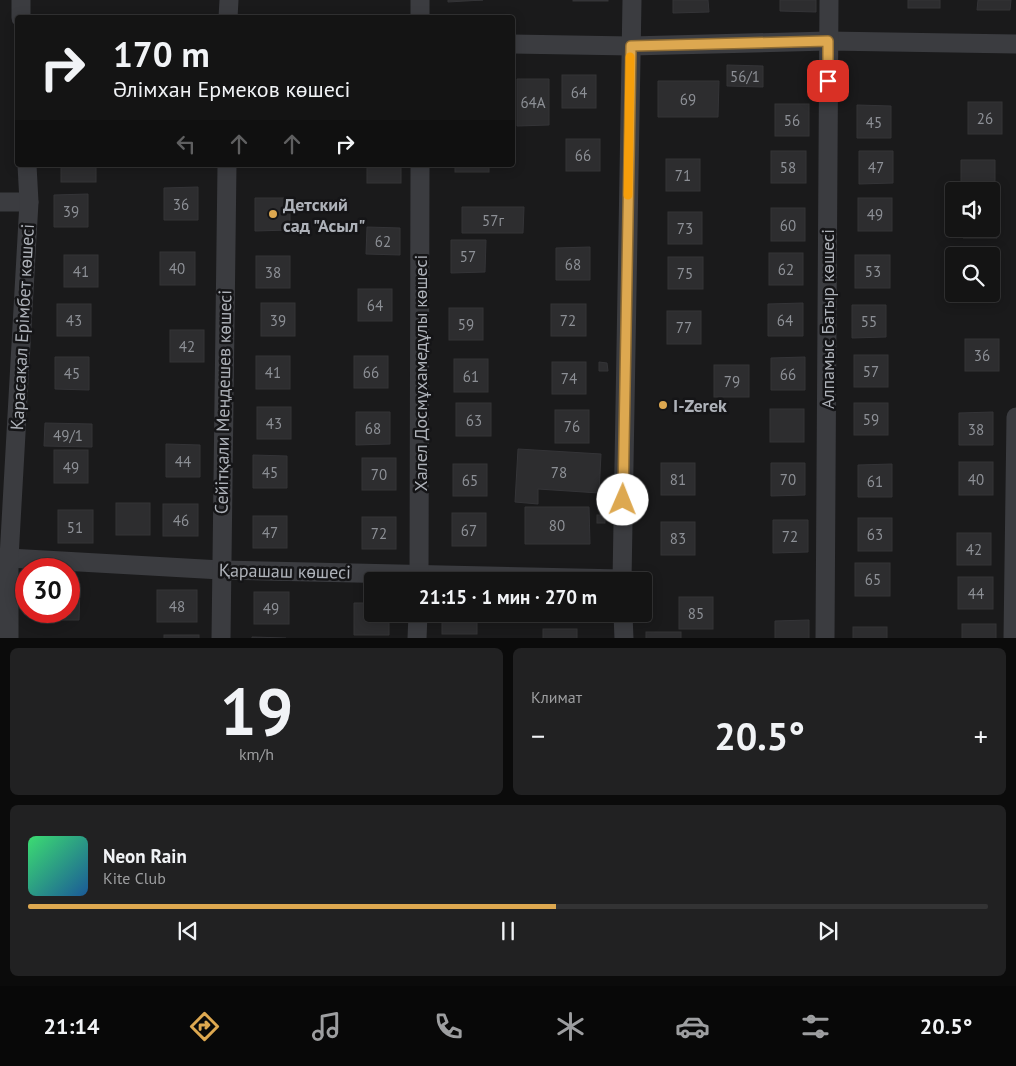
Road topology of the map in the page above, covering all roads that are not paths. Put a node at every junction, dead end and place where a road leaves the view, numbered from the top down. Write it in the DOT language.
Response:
graph roads {
  1 [pos="21,0"];
  2 [pos="229,0"];
  3 [pos="420,0"];
  4 [pos="632,0"];
  5 [pos="829,0"];
  6 [pos="21,15"];
  7 [pos="228,15"];
  8 [pos="420,15"];
  9 [pos="828,41"];
  10 [pos="515,44"];
  11 [pos="1016,44"];
  12 [pos="631,46"];
  13 [pos="27,167"];
  14 [pos="226,167"];
  15 [pos="420,167"];
  16 [pos="0,202"];
  17 [pos="29,202"];
  18 [pos="1016,417"];
  19 [pos="9,558"];
  20 [pos="221,570"];
  21 [pos="420,572"];
  22 [pos="622,572"];
  23 [pos="364,576"];
  24 [pos="418,622"];
  25 [pos="623,622"];
  26 [pos="9,638"];
  27 [pos="221,638"];
  28 [pos="417,638"];
  29 [pos="624,638"];
  30 [pos="825,638"];
  31 [pos="1013,638"];
  1 -- 6 [label="street"];
  2 -- 7 [label="street"];
  3 -- 8 [label="street"];
  4 -- 12 [label="street"];
  5 -- 9 [label="street, Алпамыс Батыр көшесі"];
  9 -- 11 [label="street"];
  9 -- 12 [label="street"];
  9 -- 30 [label="street, Алпамыс Батыр көшесі"];
  10 -- 12 [label="street"];
  12 -- 22 [label="street"];
  13 -- 17 [label="street, Қарасақал Ерімбет көшесі"];
  14 -- 20 [label="street, Сейітқали Меңдешев көшесі"];
  15 -- 21 [label="street, Халел Досмұхамедұлы көшесі"];
  16 -- 17 [label="street"];
  17 -- 19 [label="street, Қарасақал Ерімбет көшесі"];
  18 -- 31 [label="street"];
  19 -- 20 [label="street, Қарашаш көшесі"];
  19 -- 26 [label="street, Қарасақал Ерімбет көшесі"];
  20 -- 23 [label="street, Қарашаш көшесі"];
  20 -- 27 [label="street, Сейітқали Меңдешев көшесі"];
  24 -- 28 [label="street"];
  25 -- 29 [label="street"];
}
